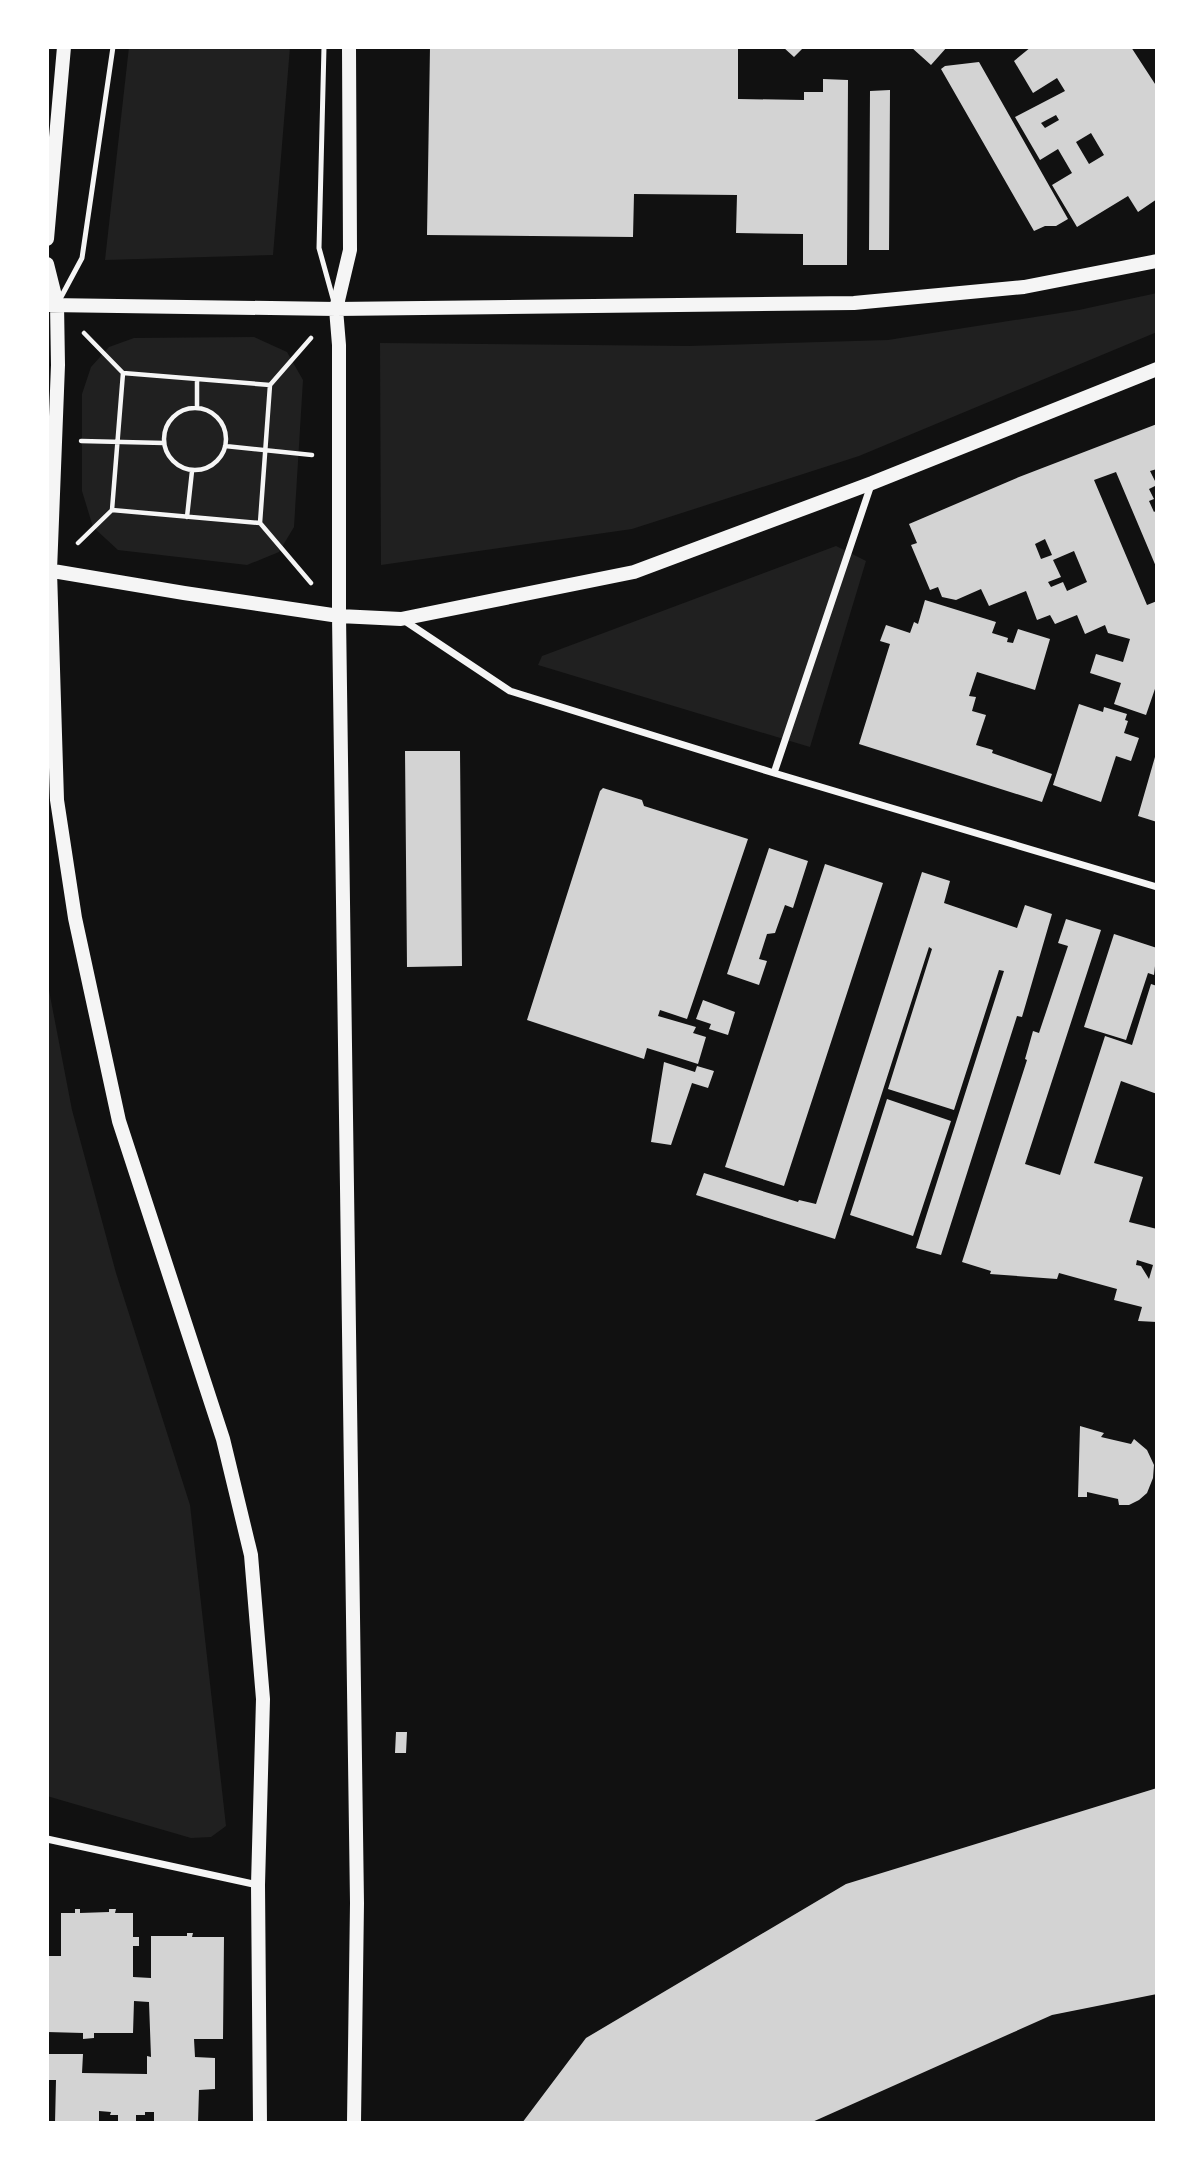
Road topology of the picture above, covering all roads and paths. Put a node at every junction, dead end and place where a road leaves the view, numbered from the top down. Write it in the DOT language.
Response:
graph roads {
  1 [pos="64,47"];
  2 [pos="113,47"];
  3 [pos="324,47"];
  4 [pos="349,47"];
  5 [pos="47,239"];
  6 [pos="1157,261"];
  7 [pos="47,264"];
  8 [pos="52,304"];
  9 [pos="336,309"];
  10 [pos="1157,369"];
  11 [pos="123,373"];
  12 [pos="197,379"];
  13 [pos="271,385"];
  14 [pos="197,408"];
  15 [pos="55,440"];
  16 [pos="118,442"];
  17 [pos="164,443"];
  18 [pos="226,446"];
  19 [pos="264,450"];
  20 [pos="340,457"];
  21 [pos="192,471"];
  22 [pos="872,483"];
  23 [pos="187,517"];
  24 [pos="260,523"];
  25 [pos="49,570"];
  26 [pos="339,616"];
  27 [pos="401,618"];
  28 [pos="774,773"];
  29 [pos="1157,887"];
  30 [pos="47,1839"];
  31 [pos="258,1885"];
  32 [pos="260,2123"];
  33 [pos="354,2123"];
  1 -- 5 [label="main road"];
  2 -- 8 [label="lane"];
  3 -- 9 [label="lane"];
  4 -- 9 [label="main road"];
  6 -- 9 [label="main road"];
  7 -- 8 [label="main road"];
  8 -- 9 [label="main road"];
  8 -- 11 [label="path"];
  8 -- 15 [label="main road"];
  9 -- 13 [label="path"];
  9 -- 20 [label="main road"];
  10 -- 22 [label="main road"];
  11 -- 12 [label="path"];
  11 -- 16 [label="path"];
  12 -- 13 [label="path"];
  12 -- 14 [label="path"];
  13 -- 19 [label="path"];
  14 -- 17 [label="path"];
  14 -- 18 [label="path"];
  15 -- 16 [label="path"];
  15 -- 25 [label="main road"];
  16 -- 17 [label="path"];
  16 -- 23 [label="path"];
  17 -- 21 [label="path"];
  18 -- 19 [label="path"];
  18 -- 21 [label="path"];
  19 -- 20 [label="path"];
  19 -- 24 [label="path"];
  20 -- 26 [label="main road"];
  21 -- 23 [label="path"];
  22 -- 27 [label="main road"];
  22 -- 28 [label="street"];
  23 -- 24 [label="path"];
  24 -- 26 [label="path"];
  25 -- 26 [label="main road"];
  25 -- 31 [label="main road"];
  26 -- 27 [label="main road"];
  26 -- 33 [label="main road"];
  27 -- 28 [label="street"];
  28 -- 29 [label="street"];
  30 -- 31 [label="street"];
  31 -- 32 [label="main road"];
}
